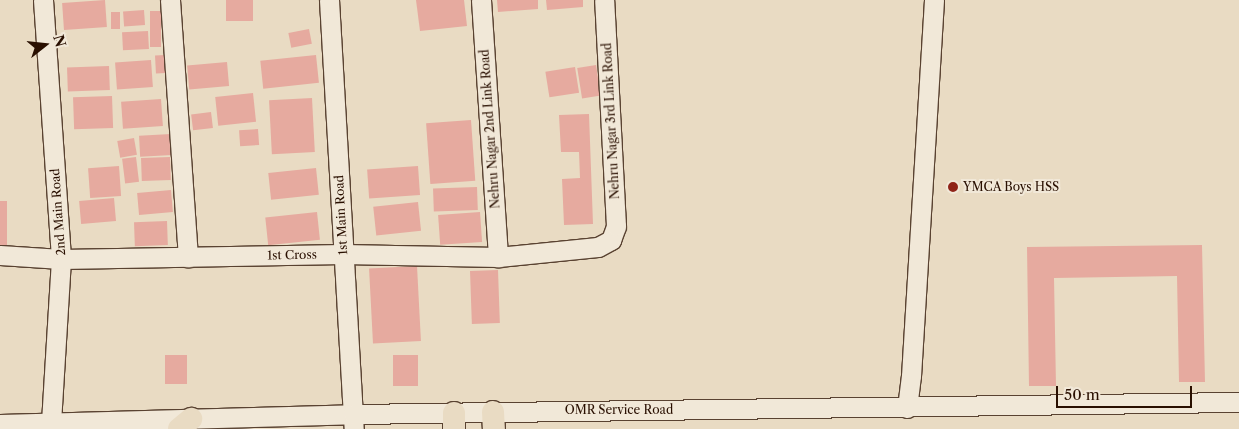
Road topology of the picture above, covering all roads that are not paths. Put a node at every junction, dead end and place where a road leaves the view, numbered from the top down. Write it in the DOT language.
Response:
graph roads {
  1 [pos="44,0"];
  2 [pos="170,0"];
  3 [pos="329,0"];
  4 [pos="481,0"];
  5 [pos="604,0"];
  6 [pos="934,0"];
  7 [pos="611,240"];
  8 [pos="343,254"];
  9 [pos="0,255"];
  10 [pos="188,256"];
  11 [pos="498,257"];
  12 [pos="62,259"];
  13 [pos="1239,402"];
  14 [pos="907,408"];
  15 [pos="494,420"];
  16 [pos="454,421"];
  17 [pos="353,422"];
  18 [pos="51,423"];
  19 [pos="0,424"];
  20 [pos="185,424"];
  1 -- 12 [label="street, 2nd Main Road"];
  2 -- 10 [label="street"];
  3 -- 8 [label="street, 1st Main Road"];
  4 -- 11 [label="street, Nehru Nagar 2nd Link Road"];
  5 -- 7 [label="street, Nehru Nagar 3rd Link Road"];
  6 -- 14 [label="street"];
  7 -- 11 [label="street, 1st Cross"];
  8 -- 10 [label="street, 1st Cross"];
  8 -- 11 [label="street, 1st Cross"];
  8 -- 17 [label="street, 1st Main Road"];
  9 -- 12 [label="street, 1st Cross"];
  10 -- 12 [label="street, 1st Cross"];
  12 -- 18 [label="street, 2nd Main Road"];
  13 -- 14 [label="street, OMR Service Road"];
  14 -- 15 [label="street, OMR Service Road"];
  15 -- 16 [label="street, OMR Service Road"];
  16 -- 17 [label="street, OMR Service Road"];
  17 -- 20 [label="street, OMR Service Road"];
  18 -- 19 [label="street, OMR Service Road"];
  18 -- 20 [label="street, OMR Service Road"];
}
